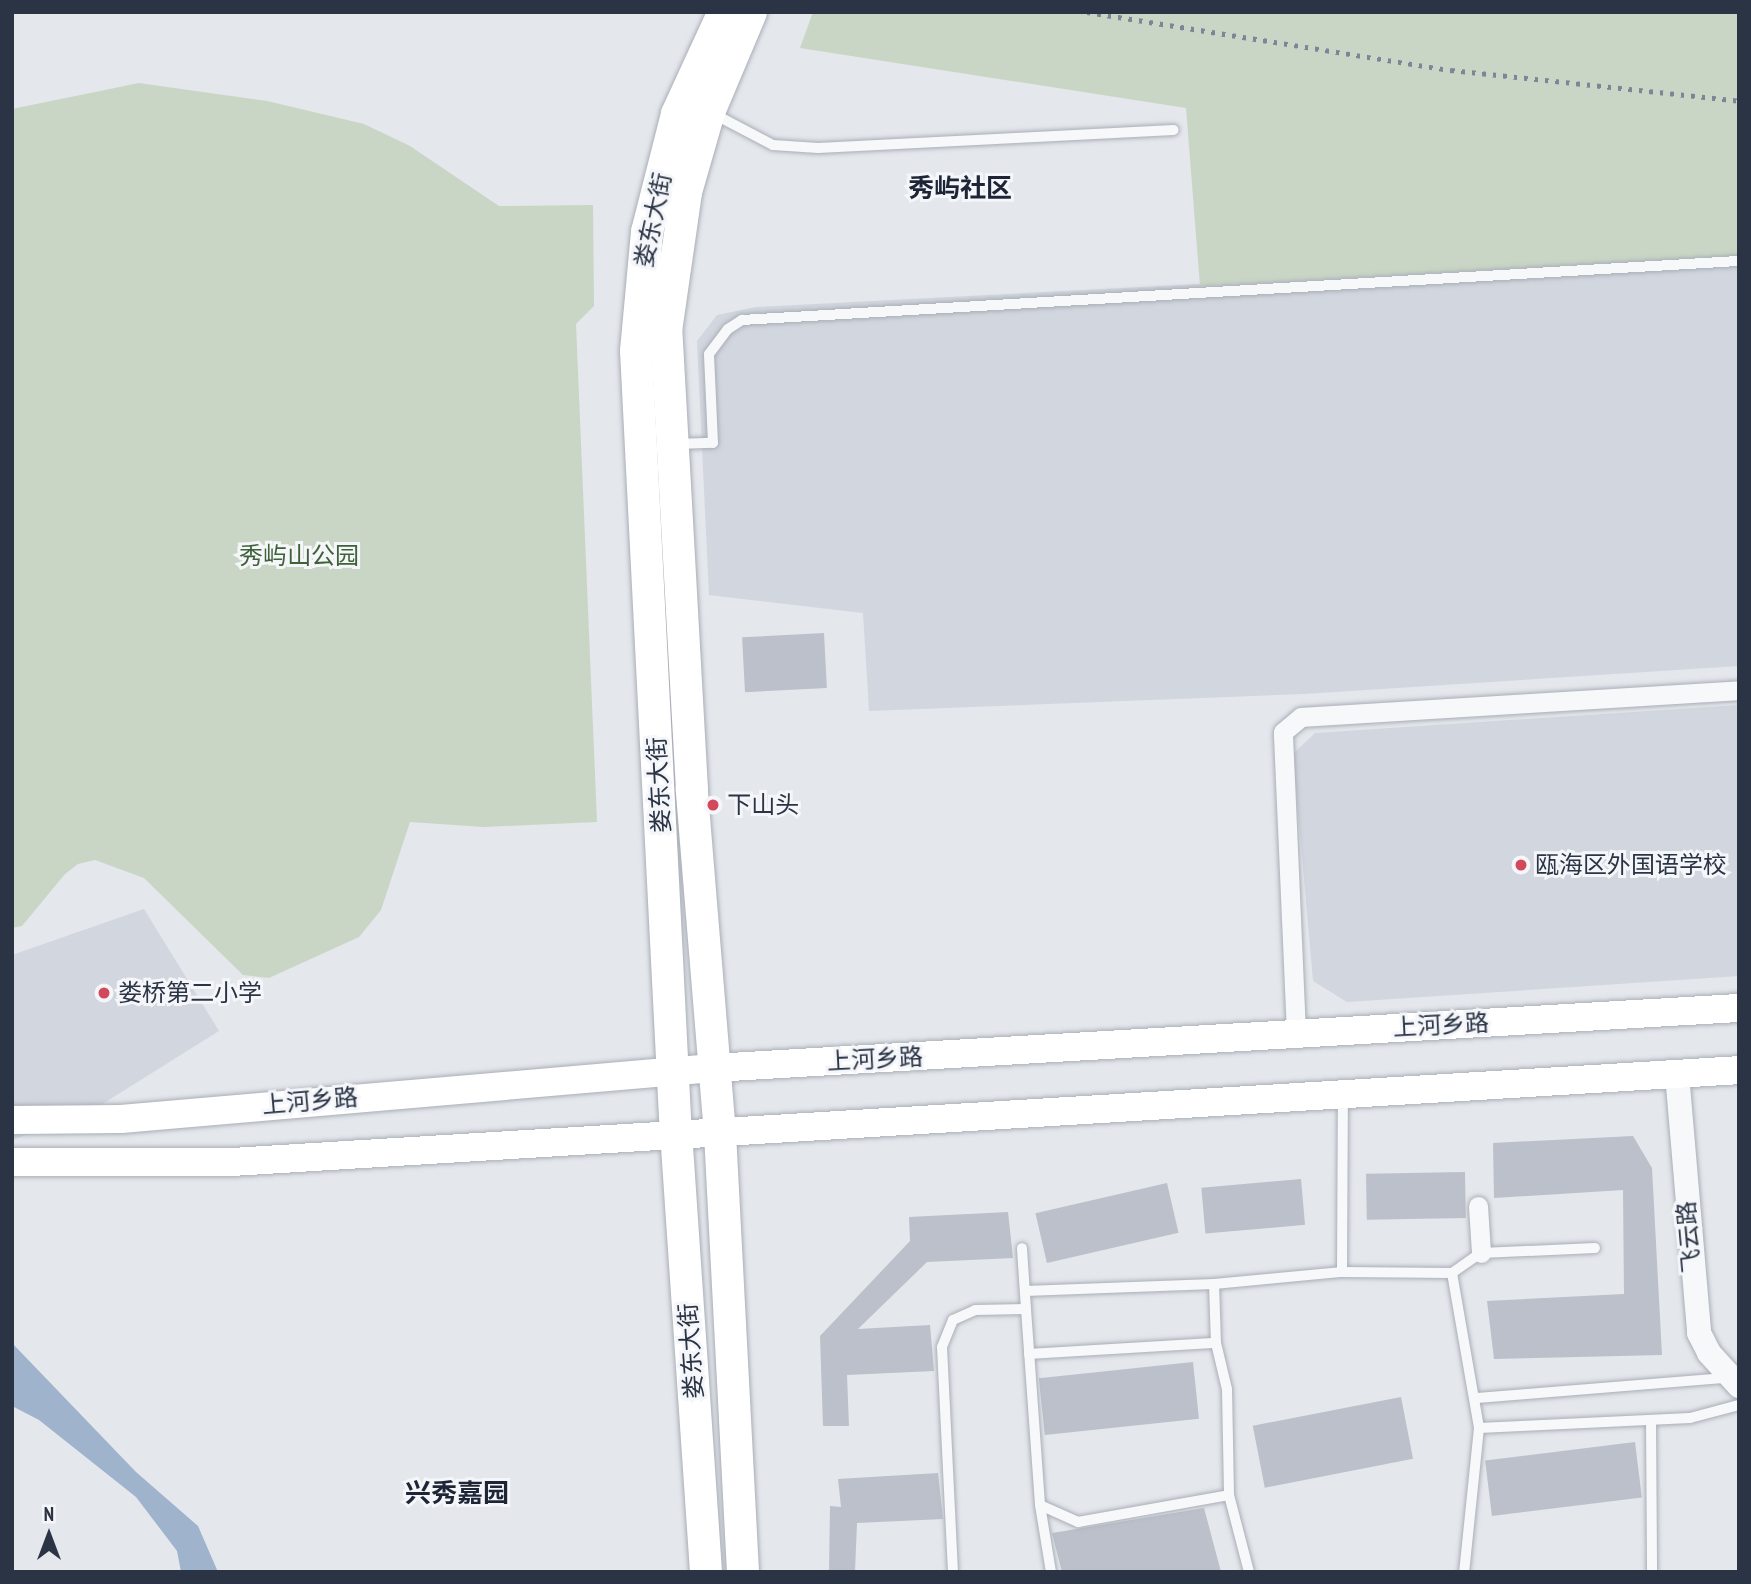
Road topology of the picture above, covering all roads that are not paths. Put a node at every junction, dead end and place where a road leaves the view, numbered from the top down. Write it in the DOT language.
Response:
graph roads {
  1 [pos="724,12"];
  2 [pos="751,12"];
  3 [pos="709,111"];
  4 [pos="1174,130"];
  5 [pos="1739,261"];
  6 [pos="672,444"];
  7 [pos="1739,690"];
  8 [pos="1739,1008"];
  9 [pos="1296,1033"];
  10 [pos="713,1068"];
  11 [pos="1739,1070"];
  12 [pos="674,1073"];
  13 [pos="1676,1074"];
  14 [pos="1343,1095"];
  15 [pos="12,1120"];
  16 [pos="720,1134"];
  17 [pos="676,1137"];
  18 [pos="12,1162"];
  19 [pos="1478,1206"];
  20 [pos="1022,1248"];
  21 [pos="1595,1248"];
  22 [pos="1481,1253"];
  23 [pos="1342,1272"];
  24 [pos="1452,1273"];
  25 [pos="1214,1284"];
  26 [pos="1025,1291"];
  27 [pos="1026,1308"];
  28 [pos="1216,1343"];
  29 [pos="1029,1354"];
  30 [pos="1735,1382"];
  31 [pos="1476,1398"];
  32 [pos="1739,1405"];
  33 [pos="1651,1420"];
  34 [pos="1479,1427"];
  35 [pos="1229,1495"];
  36 [pos="1040,1505"];
  37 [pos="706,1572"];
  38 [pos="743,1572"];
  39 [pos="953,1572"];
  40 [pos="1051,1572"];
  41 [pos="1249,1572"];
  42 [pos="1464,1572"];
  43 [pos="1652,1572"];
  1 -- 12 [label="main road, 娄东大街"];
  2 -- 3 [label="main road, 娄东大街"];
  3 -- 4 [label="lane"];
  3 -- 6 [label="main road, 娄东大街"];
  5 -- 6 [label="lane"];
  6 -- 10 [label="main road, 娄东大街"];
  7 -- 9 [label="street"];
  8 -- 9 [label="main road, 上河乡路"];
  9 -- 10 [label="main road, 上河乡路"];
  10 -- 12 [label="main road, 上河乡路"];
  10 -- 16 [label="main road, 娄东大街"];
  11 -- 13 [label="main road"];
  12 -- 15 [label="main road, 上河乡路"];
  12 -- 17 [label="main road, 娄东大街"];
  13 -- 14 [label="main road"];
  13 -- 30 [label="street, 飞云路"];
  14 -- 16 [label="main road"];
  14 -- 23 [label="lane"];
  16 -- 17 [label="main road"];
  16 -- 38 [label="main road, 娄东大街"];
  17 -- 18 [label="main road"];
  17 -- 37 [label="main road, 娄东大街"];
  19 -- 22 [label="street"];
  20 -- 26 [label="lane"];
  21 -- 22 [label="lane"];
  22 -- 24 [label="lane"];
  23 -- 24 [label="lane"];
  23 -- 25 [label="lane"];
  24 -- 31 [label="lane"];
  25 -- 26 [label="lane"];
  25 -- 28 [label="lane"];
  26 -- 27 [label="lane"];
  27 -- 29 [label="lane"];
  27 -- 39 [label="lane"];
  28 -- 29 [label="lane"];
  28 -- 35 [label="lane"];
  29 -- 36 [label="lane"];
  30 -- 31 [label="lane"];
  31 -- 34 [label="lane"];
  32 -- 33 [label="lane"];
  33 -- 34 [label="lane"];
  33 -- 43 [label="lane"];
  34 -- 42 [label="lane"];
  35 -- 36 [label="lane"];
  35 -- 41 [label="lane"];
  36 -- 40 [label="lane"];
}
